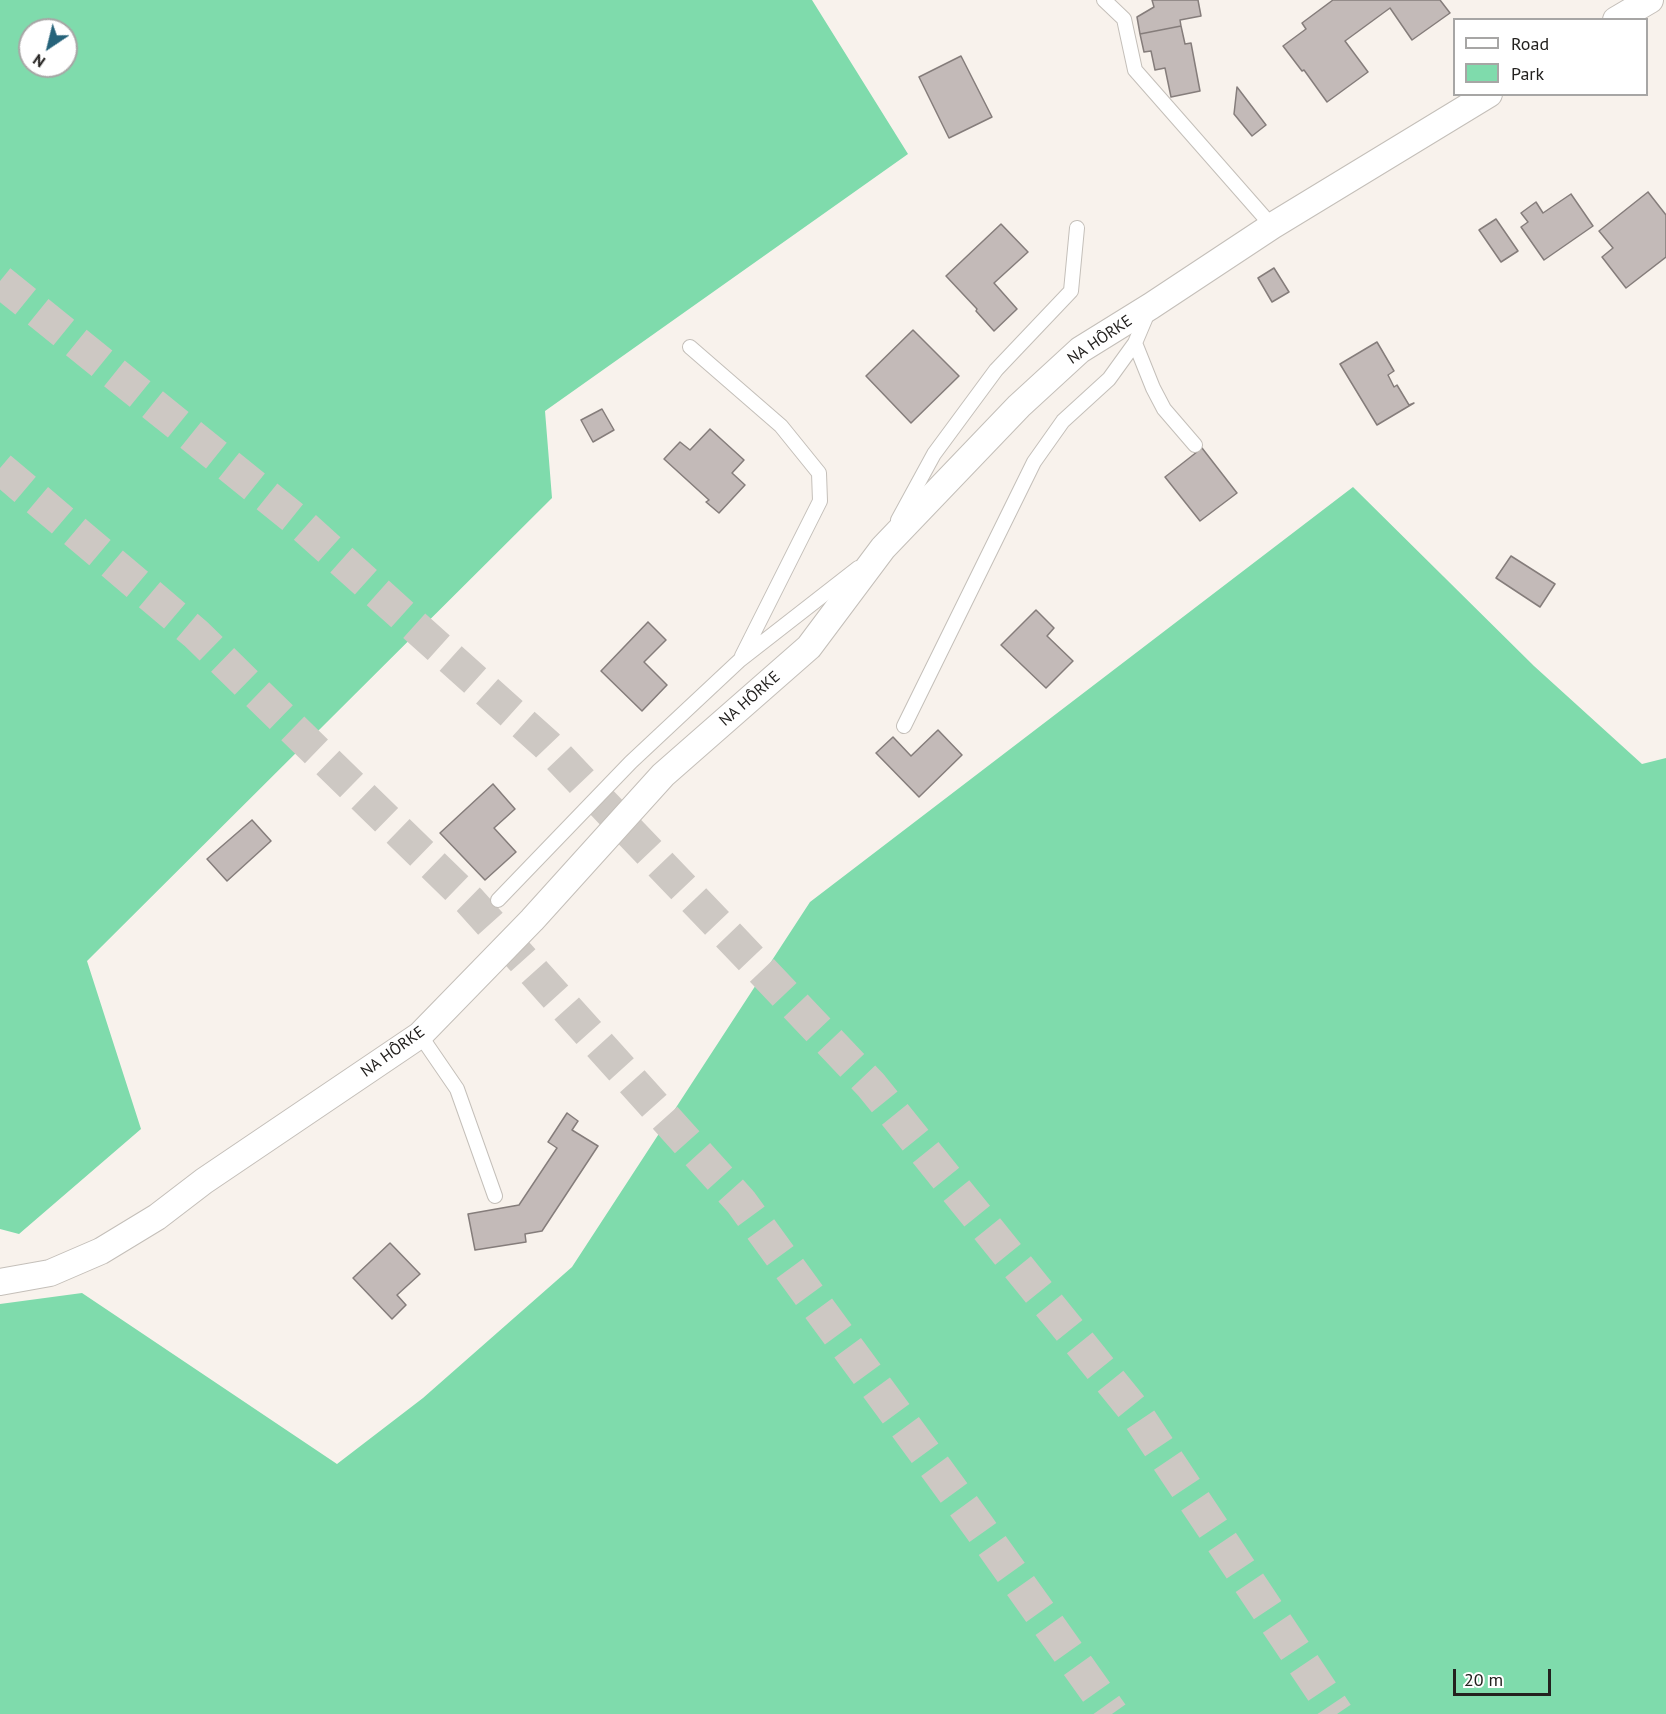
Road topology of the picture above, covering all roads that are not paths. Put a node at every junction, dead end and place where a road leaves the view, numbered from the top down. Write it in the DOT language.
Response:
graph roads {
  1 [pos="1104,0"];
  2 [pos="1650,0"];
  3 [pos="1619,18"];
  4 [pos="1486,96"];
  5 [pos="1272,226"];
  6 [pos="1077,228"];
  7 [pos="1151,306"];
  8 [pos="1135,343"];
  9 [pos="690,347"];
  10 [pos="1195,445"];
  11 [pos="883,548"];
  12 [pos="740,660"];
  13 [pos="904,726"];
  14 [pos="498,900"];
  15 [pos="420,1035"];
  16 [pos="495,1196"];
  17 [pos="0,1282"];
  1 -- 5 [label="lane"];
  2 -- 3 [label="street"];
  4 -- 5 [label="street, NA HÔRKE"];
  5 -- 7 [label="street, NA HÔRKE"];
  6 -- 11 [label="lane"];
  7 -- 8 [label="lane"];
  7 -- 11 [label="street, NA HÔRKE"];
  8 -- 10 [label="lane"];
  8 -- 13 [label="lane"];
  9 -- 12 [label="lane"];
  11 -- 12 [label="lane"];
  11 -- 15 [label="street, NA HÔRKE"];
  12 -- 14 [label="lane"];
  15 -- 16 [label="lane"];
  15 -- 17 [label="street, NA HÔRKE"];
}
